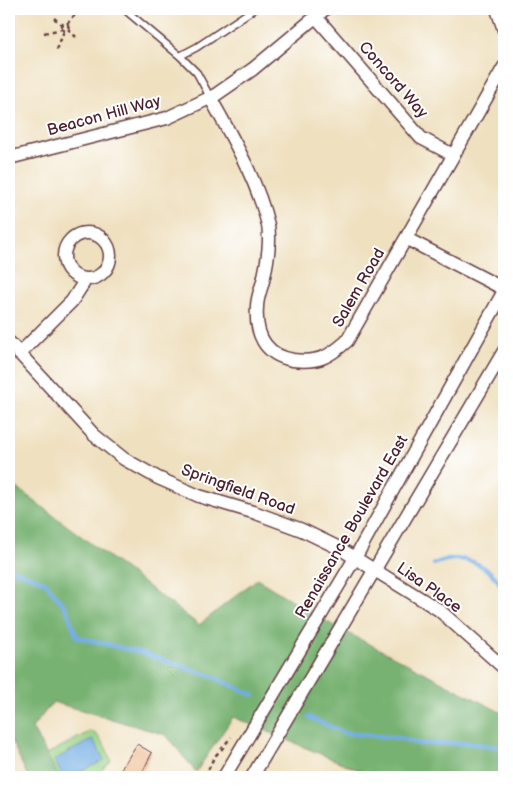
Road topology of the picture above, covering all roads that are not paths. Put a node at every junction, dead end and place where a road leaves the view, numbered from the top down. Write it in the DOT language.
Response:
graph roads {
  1 [pos="124,9"];
  2 [pos="254,9"];
  3 [pos="497,9"];
  4 [pos="320,13"];
  5 [pos="504,30"];
  6 [pos="180,56"];
  7 [pos="504,68"];
  8 [pos="210,97"];
  9 [pos="453,155"];
  10 [pos="9,158"];
  11 [pos="407,239"];
  12 [pos="86,279"];
  13 [pos="504,290"];
  14 [pos="9,342"];
  15 [pos="504,351"];
  16 [pos="19,354"];
  17 [pos="355,558"];
  18 [pos="374,571"];
  19 [pos="504,668"];
  20 [pos="224,777"];
  21 [pos="252,777"];
  1 -- 6 [label="lane, Salem Road"];
  2 -- 6 [label="lane"];
  3 -- 5 [label="street"];
  4 -- 8 [label="street, Beacon Hill Way"];
  4 -- 9 [label="street, Concord Way"];
  6 -- 8 [label="lane, Salem Road"];
  7 -- 9 [label="street, Salem Road"];
  8 -- 10 [label="street, Beacon Hill Way"];
  8 -- 11 [label="street, Salem Road"];
  9 -- 11 [label="street, Salem Road"];
  11 -- 13 [label="street"];
  12 -- 16 [label="street"];
  13 -- 17 [label="street, Renaissance Boulevard East"];
  14 -- 16 [label="street, Springfield Road"];
  15 -- 18 [label="street"];
  16 -- 17 [label="street, Springfield Road"];
  17 -- 18 [label="street, Lisa Place"];
  17 -- 20 [label="street, Renaissance Boulevard East"];
  18 -- 19 [label="street, Lisa Place"];
  18 -- 21 [label="street"];
}
